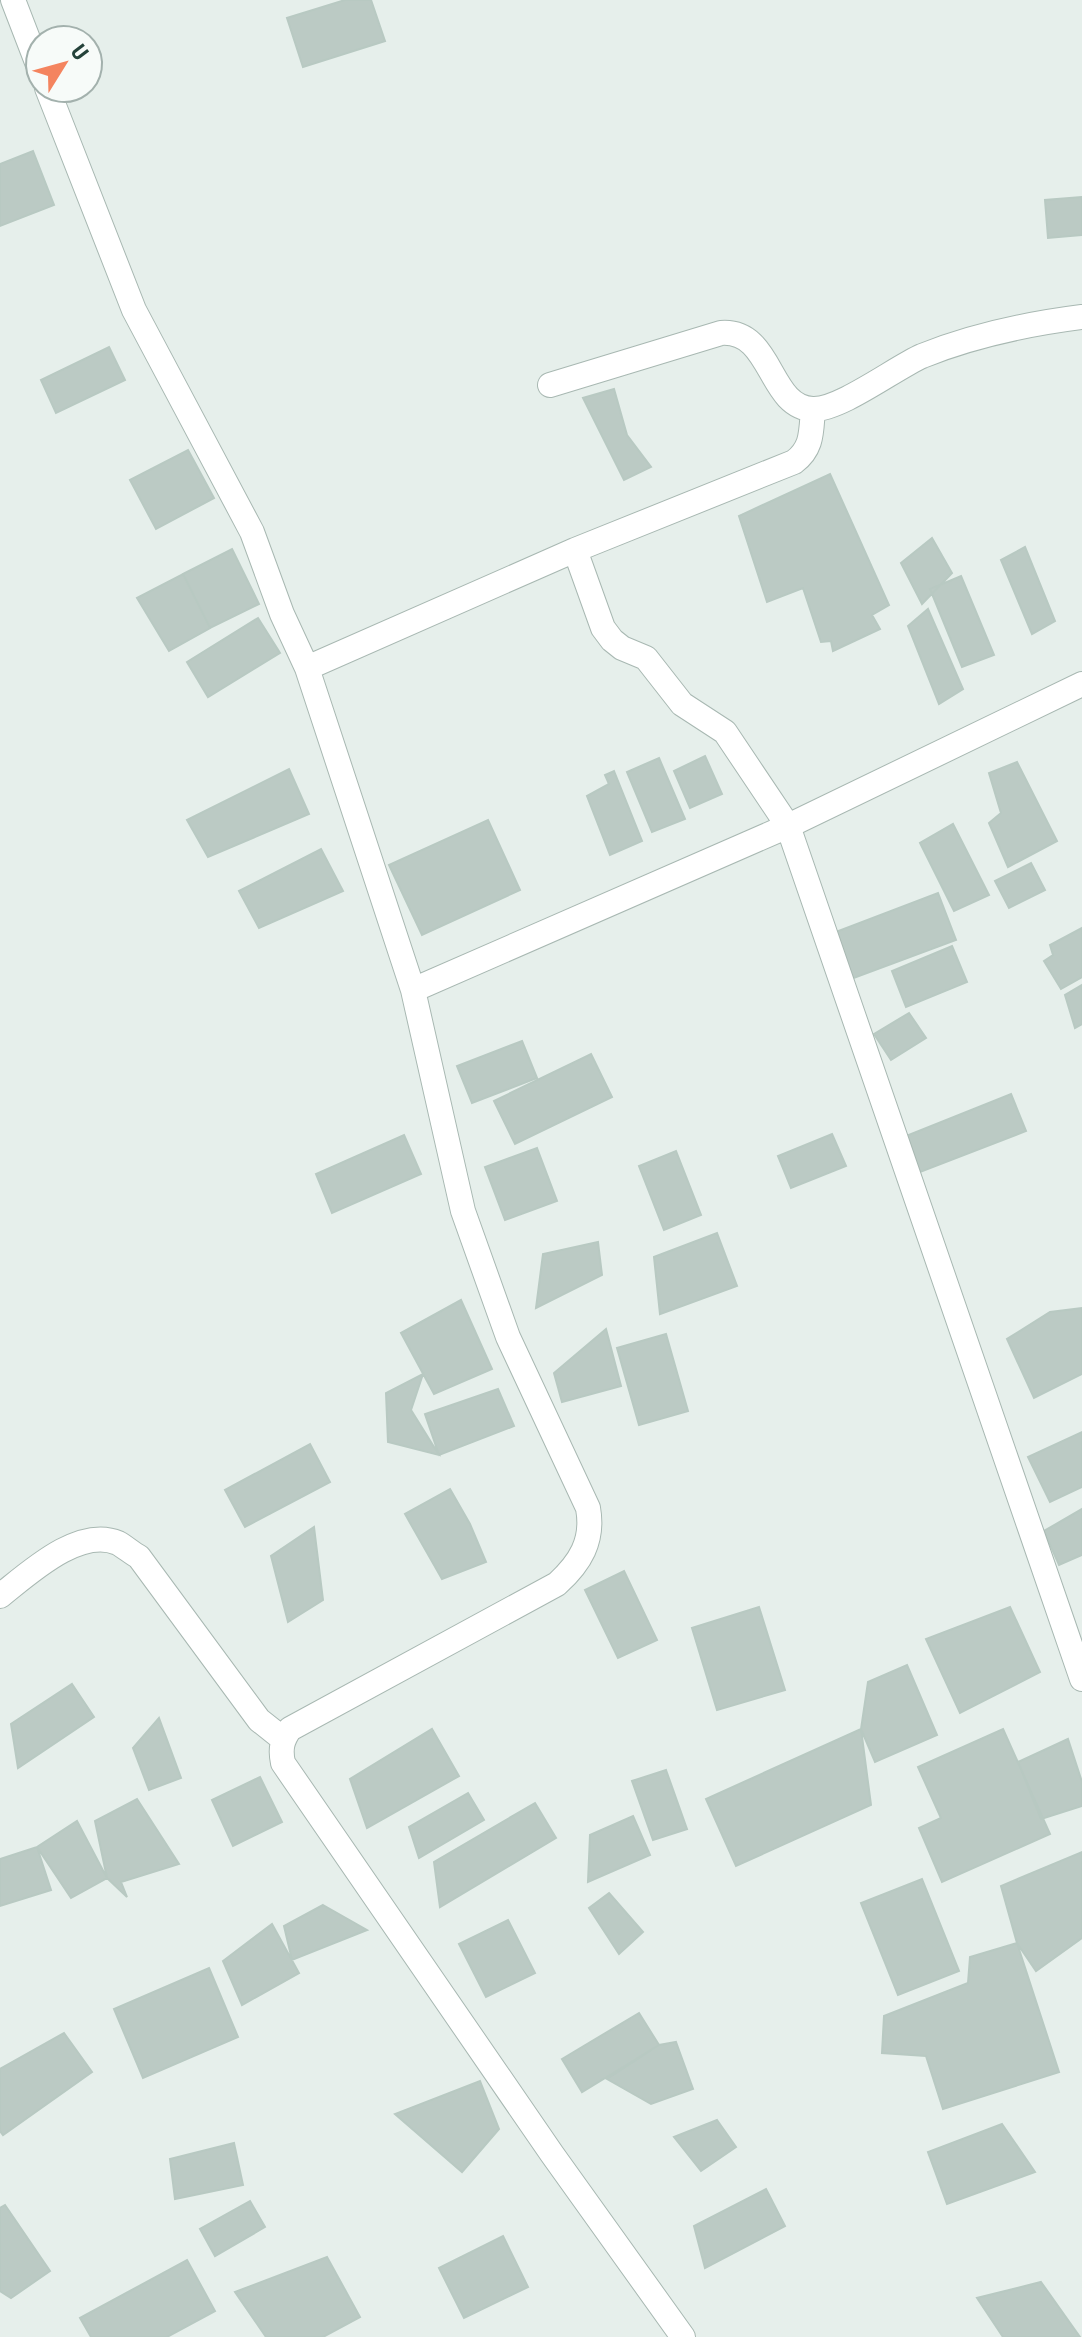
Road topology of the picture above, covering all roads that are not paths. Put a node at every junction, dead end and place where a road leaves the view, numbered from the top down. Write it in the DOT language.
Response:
graph roads {
  1 [pos="13,0"];
  2 [pos="24,29"];
  3 [pos="53,104"];
  4 [pos="1082,317"];
  5 [pos="550,385"];
  6 [pos="813,409"];
  7 [pos="575,550"];
  8 [pos="307,668"];
  9 [pos="1082,684"];
  10 [pos="788,826"];
  11 [pos="413,990"];
  12 [pos="0,1596"];
  13 [pos="1082,1679"];
  14 [pos="283,1739"];
  15 [pos="683,2337"];
  1 -- 2 [label="street"];
  3 -- 8 [label="street"];
  4 -- 6 [label="street"];
  5 -- 6 [label="street"];
  6 -- 7 [label="street"];
  7 -- 8 [label="street"];
  7 -- 10 [label="street"];
  8 -- 11 [label="street"];
  9 -- 10 [label="street"];
  10 -- 11 [label="street"];
  10 -- 13 [label="street"];
  11 -- 14 [label="street"];
  12 -- 14 [label="street"];
  14 -- 15 [label="street"];
}
